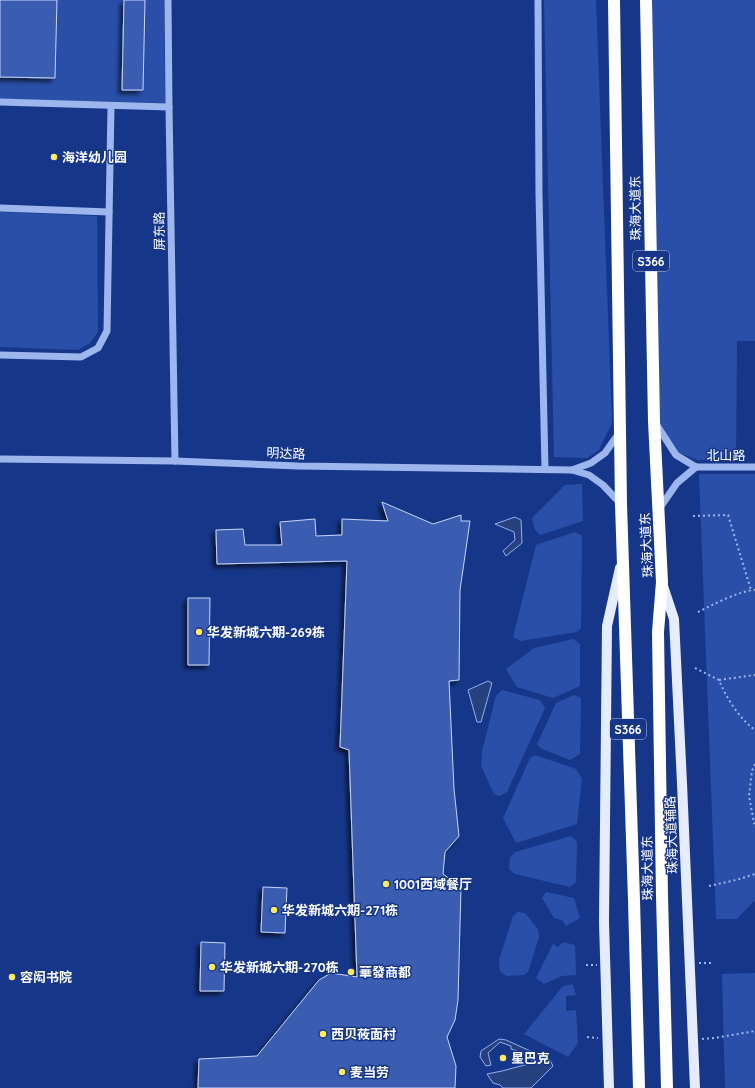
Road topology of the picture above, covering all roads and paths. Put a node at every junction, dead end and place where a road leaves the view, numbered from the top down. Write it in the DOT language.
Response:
graph roads {
  1 [pos="168,0"];
  2 [pos="538,0"];
  3 [pos="613,3"];
  4 [pos="647,4"];
  5 [pos="0,102"];
  6 [pos="111,106"];
  7 [pos="169,107"];
  8 [pos="0,208"];
  9 [pos="109,212"];
  10 [pos="0,356"];
  11 [pos="654,421"];
  12 [pos="619,433"];
  13 [pos="0,459"];
  14 [pos="175,461"];
  15 [pos="696,467"];
  16 [pos="755,467"];
  17 [pos="545,469"];
  18 [pos="572,470"];
  19 [pos="621,504"];
  20 [pos="658,511"];
  21 [pos="693,516"];
  22 [pos="622,559"];
  23 [pos="662,582"];
  24 [pos="751,590"];
  25 [pos="755,590"];
  26 [pos="698,612"];
  27 [pos="695,668"];
  28 [pos="755,675"];
  29 [pos="719,680"];
  30 [pos="755,730"];
  31 [pos="755,764"];
  32 [pos="755,824"];
  33 [pos="755,874"];
  34 [pos="709,886"];
  35 [pos="690,963"];
  36 [pos="713,963"];
  37 [pos="755,1032"];
  38 [pos="693,1040"];
  39 [pos="609,1088"];
  40 [pos="639,1088"];
  41 [pos="667,1088"];
  42 [pos="695,1088"];
  1 -- 7 [label="street, 屏东路"];
  2 -- 17 [label="street"];
  3 -- 12 [label="highway, 珠海大道东 / S366"];
  4 -- 11 [label="highway, 珠海大道东 / S366"];
  5 -- 6 [label="street"];
  6 -- 7 [label="street"];
  6 -- 9 [label="street"];
  7 -- 14 [label="street, 屏东路"];
  8 -- 9 [label="street"];
  9 -- 10 [label="street"];
  11 -- 15 [label="street, 北山路"];
  11 -- 20 [label="highway, 珠海大道东 / S366"];
  12 -- 18 [label="street, 明达路"];
  12 -- 19 [label="highway, 珠海大道东 / S366"];
  13 -- 14 [label="street, 明达路"];
  14 -- 17 [label="street, 明达路"];
  15 -- 16 [label="street, 北山路"];
  15 -- 20 [label="street, 北山路"];
  17 -- 18 [label="street, 明达路"];
  18 -- 19 [label="street, 明达路"];
  19 -- 22 [label="highway, 珠海大道东 / S366"];
  20 -- 23 [label="highway, 珠海大道东 / S366"];
  21 -- 24 [label="path"];
  22 -- 39 [label="main road"];
  22 -- 40 [label="highway, 珠海大道东 / S366"];
  23 -- 35 [label="main road, 珠海大道辅路"];
  23 -- 41 [label="highway, 珠海大道东 / S366"];
  24 -- 25 [label="path"];
  24 -- 26 [label="path"];
  27 -- 29 [label="path"];
  28 -- 29 [label="path"];
  29 -- 30 [label="path"];
  31 -- 32 [label="path"];
  33 -- 34 [label="path"];
  35 -- 36 [label="path"];
  35 -- 38 [label="main road, 珠海大道辅路"];
  37 -- 38 [label="path"];
  38 -- 42 [label="main road, 珠海大道辅路"];
}
